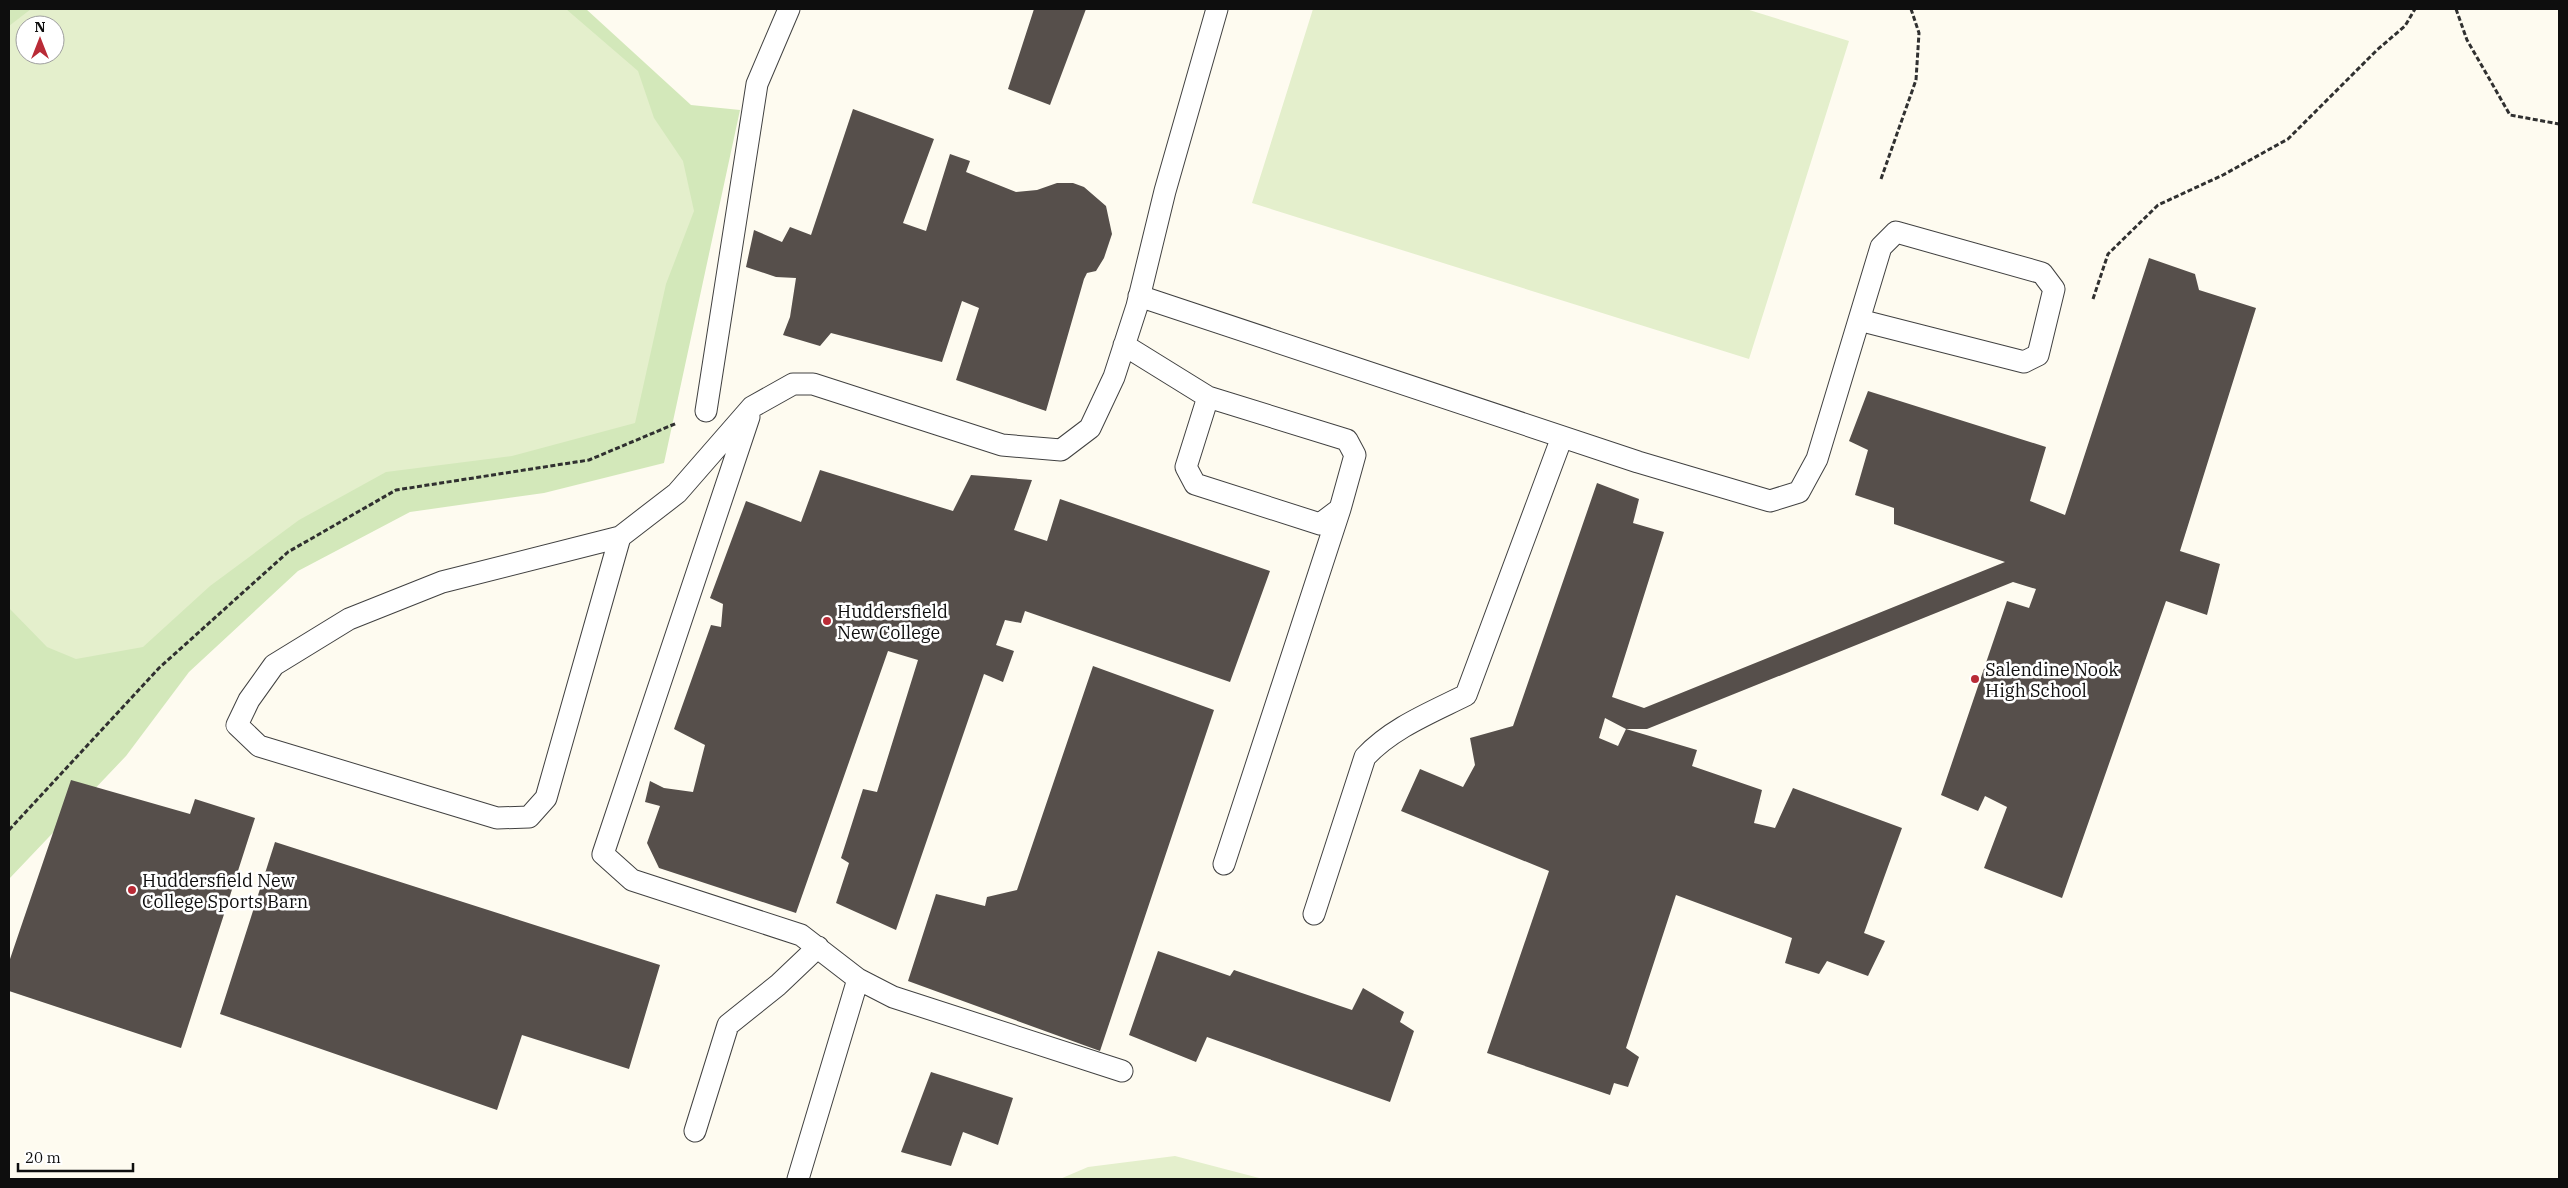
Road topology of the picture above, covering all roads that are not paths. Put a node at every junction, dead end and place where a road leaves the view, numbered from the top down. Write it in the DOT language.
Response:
graph roads {
  1 [pos="789,9"];
  2 [pos="1217,9"];
  3 [pos="1139,296"];
  4 [pos="1859,320"];
  5 [pos="1124,345"];
  6 [pos="1208,397"];
  7 [pos="752,407"];
  8 [pos="706,411"];
  9 [pos="1562,437"];
  10 [pos="1340,509"];
  11 [pos="620,537"];
  12 [pos="1224,864"];
  13 [pos="1314,914"];
  14 [pos="818,947"];
  15 [pos="858,979"];
  16 [pos="1122,1071"];
  17 [pos="695,1131"];
  18 [pos="798,1179"];
  1 -- 8 [label="lane"];
  2 -- 3 [label="lane"];
  3 -- 5 [label="lane"];
  3 -- 9 [label="lane"];
  4 -- 4 [label="lane"];
  4 -- 9 [label="lane"];
  5 -- 6 [label="lane"];
  5 -- 7 [label="lane"];
  6 -- 10 [label="lane"];
  6 -- 10 [label="lane"];
  7 -- 11 [label="lane"];
  7 -- 14 [label="lane"];
  9 -- 13 [label="lane"];
  10 -- 12 [label="lane"];
  11 -- 11 [label="lane"];
  14 -- 15 [label="lane"];
  14 -- 17 [label="lane"];
  15 -- 16 [label="lane"];
  15 -- 18 [label="lane"];
}
